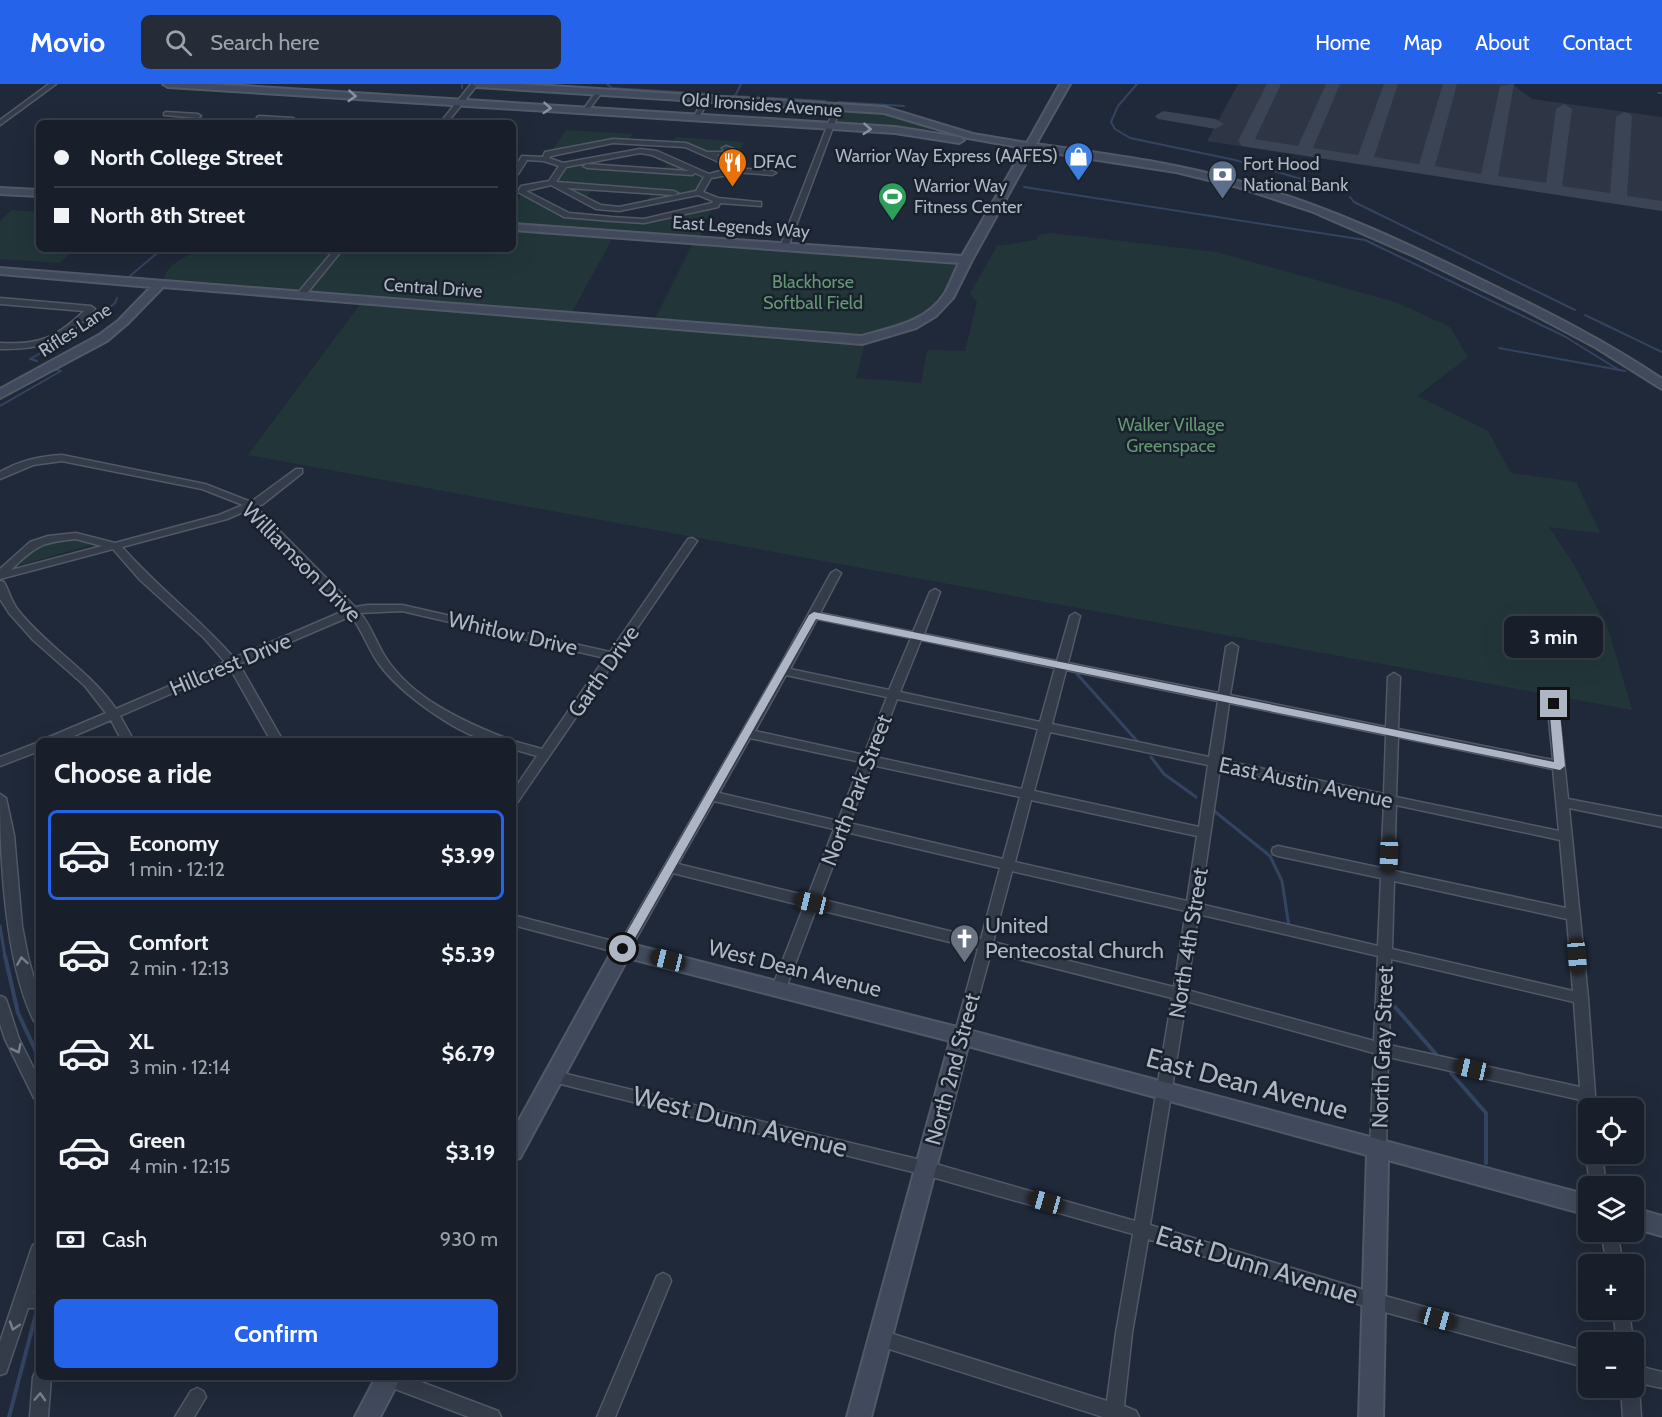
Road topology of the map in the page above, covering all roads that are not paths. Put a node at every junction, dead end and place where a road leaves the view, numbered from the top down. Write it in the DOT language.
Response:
graph roads {
  1 [pos="53,84"];
  2 [pos="168,84"];
  3 [pos="476,84"];
  4 [pos="1065,84"];
  5 [pos="217,86"];
  6 [pos="598,92"];
  7 [pos="707,98"];
  8 [pos="459,103"];
  9 [pos="838,106"];
  10 [pos="585,111"];
  11 [pos="177,112"];
  12 [pos="376,114"];
  13 [pos="199,115"];
  14 [pos="294,118"];
  15 [pos="696,118"];
  16 [pos="258,119"];
  17 [pos="263,120"];
  18 [pos="276,120"];
  19 [pos="371,120"];
  20 [pos="445,120"];
  21 [pos="0,123"];
  22 [pos="830,126"];
  23 [pos="644,143"];
  24 [pos="655,143"];
  25 [pos="726,148"];
  26 [pos="1030,148"];
  27 [pos="635,152"];
  28 [pos="701,152"];
  29 [pos="654,153"];
  30 [pos="516,157"];
  31 [pos="525,158"];
  32 [pos="605,158"];
  33 [pos="545,159"];
  34 [pos="668,159"];
  35 [pos="574,164"];
  36 [pos="563,165"];
  37 [pos="604,167"];
  38 [pos="516,170"];
  39 [pos="732,170"];
  40 [pos="662,171"];
  41 [pos="698,172"];
  42 [pos="772,172"];
  43 [pos="708,176"];
  44 [pos="556,184"];
  45 [pos="516,187"];
  46 [pos="596,187"];
  47 [pos="524,188"];
  48 [pos="0,191"];
  49 [pos="651,191"];
  50 [pos="36,193"];
  51 [pos="699,193"];
  52 [pos="687,195"];
  53 [pos="588,200"];
  54 [pos="717,200"];
  55 [pos="645,204"];
  56 [pos="758,204"];
  57 [pos="599,207"];
  58 [pos="624,209"];
  59 [pos="606,218"];
  60 [pos="516,227"];
  61 [pos="597,233"];
  62 [pos="784,247"];
  63 [pos="337,252"];
  64 [pos="966,261"];
  65 [pos="0,271"];
  66 [pos="145,283"];
  67 [pos="160,284"];
  68 [pos="300,296"];
  69 [pos="0,302"];
  70 [pos="0,346"];
  71 [pos="0,384"];
  72 [pos="1662,385"];
  73 [pos="0,394"];
  74 [pos="299,471"];
  75 [pos="0,476"];
  76 [pos="250,506"];
  77 [pos="692,541"];
  78 [pos="116,546"];
  79 [pos="836,573"];
  80 [pos="0,576"];
  81 [pos="0,584"];
  82 [pos="935,592"];
  83 [pos="353,611"];
  84 [pos="413,611"];
  85 [pos="814,615"];
  86 [pos="1075,616"];
  87 [pos="917,636"];
  88 [pos="1232,647"];
  89 [pos="613,656"];
  90 [pos="232,662"];
  91 [pos="1062,665"];
  92 [pos="783,671"];
  93 [pos="1394,677"];
  94 [pos="893,695"];
  95 [pos="1225,698"];
  96 [pos="1553,700"];
  97 [pos="114,714"];
  98 [pos="1045,728"];
  99 [pos="1394,732"];
  100 [pos="746,733"];
  101 [pos="58,738"];
  102 [pos="126,738"];
  103 [pos="275,738"];
  104 [pos="494,738"];
  105 [pos="516,746"];
  106 [pos="36,747"];
  107 [pos="545,754"];
  108 [pos="867,760"];
  109 [pos="0,762"];
  110 [pos="1215,763"];
  111 [pos="1560,766"];
  112 [pos="1028,795"];
  113 [pos="516,796"];
  114 [pos="711,796"];
  115 [pos="0,798"];
  116 [pos="1391,800"];
  117 [pos="1563,802"];
  118 [pos="1662,822"];
  119 [pos="842,827"];
  120 [pos="1204,833"];
  121 [pos="1566,837"];
  122 [pos="1278,851"];
  123 [pos="1008,866"];
  124 [pos="669,867"];
  125 [pos="1388,874"];
  126 [pos="812,903"];
  127 [pos="1193,908"];
  128 [pos="1573,915"];
  129 [pos="516,921"];
  130 [pos="986,947"];
  131 [pos="623,949"];
  132 [pos="1385,953"];
  133 [pos="779,988"];
  134 [pos="1180,994"];
  135 [pos="1581,998"];
  136 [pos="0,1002"];
  137 [pos="36,1009"];
  138 [pos="961,1036"];
  139 [pos="1380,1048"];
  140 [pos="554,1077"];
  141 [pos="36,1088"];
  142 [pos="1165,1092"];
  143 [pos="1588,1098"];
  144 [pos="1578,1099"];
  145 [pos="516,1146"];
  146 [pos="1378,1148"];
  147 [pos="925,1168"];
  148 [pos="1578,1202"];
  149 [pos="1644,1221"];
  150 [pos="1662,1226"];
  151 [pos="1143,1230"];
  152 [pos="36,1259"];
  153 [pos="663,1281"];
  154 [pos="36,1300"];
  155 [pos="22,1301"];
  156 [pos="1374,1301"];
  157 [pos="880,1338"];
  158 [pos="1578,1357"];
  159 [pos="0,1367"];
  160 [pos="1644,1376"];
  161 [pos="42,1380"];
  162 [pos="387,1380"];
  163 [pos="393,1380"];
  164 [pos="1662,1380"];
  165 [pos="196,1397"];
  166 [pos="1631,1398"];
  167 [pos="1119,1415"];
  168 [pos="39,1417"];
  169 [pos="184,1417"];
  170 [pos="367,1417"];
  171 [pos="492,1417"];
  172 [pos="606,1417"];
  173 [pos="859,1417"];
  174 [pos="1371,1417"];
  175 [pos="1632,1417"];
  1 -- 21 [label="street"];
  2 -- 5 [label="street, Old Ironsides Avenue"];
  3 -- 6 [label="street"];
  3 -- 8 [label="street"];
  4 -- 26 [label="street"];
  5 -- 8 [label="street, Old Ironsides Avenue, one-way"];
  6 -- 7 [label="street"];
  6 -- 10 [label="street"];
  7 -- 9 [label="street"];
  7 -- 15 [label="street"];
  8 -- 10 [label="street, Old Ironsides Avenue, one-way"];
  8 -- 20 [label="street"];
  9 -- 22 [label="street"];
  9 -- 26 [label="street"];
  10 -- 15 [label="street, Old Ironsides Avenue"];
  11 -- 13 [label="street"];
  12 -- 19 [label="street"];
  14 -- 18 [label="street"];
  15 -- 22 [label="street, Old Ironsides Avenue"];
  16 -- 17 [label="street"];
  22 -- 26 [label="street, Old Ironsides Avenue, one-way"];
  22 -- 62 [label="street"];
  23 -- 24 [label="street"];
  23 -- 27 [label="street"];
  23 -- 33 [label="street"];
  24 -- 28 [label="street"];
  24 -- 29 [label="street"];
  25 -- 28 [label="street"];
  26 -- 64 [label="street"];
  26 -- 72 [label="street"];
  27 -- 29 [label="street"];
  27 -- 32 [label="street"];
  28 -- 39 [label="street"];
  29 -- 34 [label="street"];
  30 -- 31 [label="street"];
  31 -- 33 [label="street"];
  31 -- 38 [label="street"];
  32 -- 35 [label="street"];
  32 -- 37 [label="street"];
  33 -- 36 [label="street"];
  34 -- 40 [label="street"];
  34 -- 41 [label="street"];
  35 -- 36 [label="street"];
  35 -- 37 [label="street"];
  36 -- 44 [label="street"];
  37 -- 40 [label="street"];
  37 -- 46 [label="street"];
  39 -- 42 [label="street"];
  39 -- 43 [label="street"];
  40 -- 41 [label="street"];
  40 -- 49 [label="street"];
  41 -- 43 [label="street"];
  43 -- 51 [label="street"];
  44 -- 46 [label="street"];
  44 -- 47 [label="street"];
  44 -- 53 [label="street"];
  45 -- 47 [label="street"];
  46 -- 49 [label="street"];
  46 -- 53 [label="street"];
  47 -- 59 [label="street"];
  48 -- 50 [label="street"];
  49 -- 52 [label="street"];
  49 -- 55 [label="street"];
  51 -- 52 [label="street"];
  51 -- 54 [label="street"];
  52 -- 55 [label="street"];
  53 -- 57 [label="street"];
  54 -- 56 [label="street"];
  54 -- 59 [label="street"];
  55 -- 58 [label="street"];
  57 -- 58 [label="street"];
  57 -- 59 [label="street"];
  58 -- 59 [label="street"];
  59 -- 61 [label="street"];
  60 -- 61 [label="street, East Legends Way"];
  61 -- 62 [label="street, East Legends Way"];
  62 -- 64 [label="street, East Legends Way"];
  63 -- 68 [label="street"];
  64 -- 68 [label="street, Central Drive"];
  65 -- 66 [label="street, Central Drive"];
  66 -- 67 [label="street, Central Drive"];
  66 -- 71 [label="street, Rifles Lane"];
  67 -- 68 [label="street, Central Drive"];
  67 -- 73 [label="street, Rifles Lane"];
  69 -- 70 [label="street"];
  74 -- 76 [label="street"];
  75 -- 76 [label="street, Williamson Drive"];
  76 -- 78 [label="street"];
  76 -- 83 [label="street, Williamson Drive"];
  77 -- 89 [label="street, Garth Drive"];
  78 -- 80 [label="street"];
  78 -- 80 [label="street"];
  78 -- 90 [label="street"];
  79 -- 85 [label="street"];
  81 -- 97 [label="street"];
  82 -- 87 [label="street, North Park Street"];
  83 -- 84 [label="street, Hillcrest Drive"];
  83 -- 90 [label="street, Hillcrest Drive"];
  83 -- 104 [label="street, Williamson Drive"];
  84 -- 89 [label="street, Whitlow Drive"];
  85 -- 87 [label="street"];
  85 -- 92 [label="street"];
  86 -- 91 [label="street, North 2nd Street"];
  87 -- 91 [label="street"];
  87 -- 94 [label="street, North Park Street"];
  88 -- 95 [label="street, North 4th Street"];
  89 -- 107 [label="street, Garth Drive"];
  90 -- 97 [label="street, Hillcrest Drive"];
  90 -- 103 [label="street"];
  91 -- 95 [label="street"];
  91 -- 98 [label="street, North 2nd Street"];
  92 -- 94 [label="street, East Austin Avenue"];
  92 -- 100 [label="street"];
  93 -- 99 [label="street, North Gray Street"];
  94 -- 98 [label="street, East Austin Avenue"];
  94 -- 108 [label="street, North Park Street"];
  95 -- 99 [label="street"];
  95 -- 110 [label="street, North 4th Street"];
  96 -- 111 [label="street"];
  97 -- 101 [label="street, Hillcrest Drive"];
  97 -- 102 [label="street"];
  98 -- 110 [label="street, East Austin Avenue"];
  98 -- 112 [label="street, North 2nd Street"];
  99 -- 111 [label="street"];
  99 -- 116 [label="street, North Gray Street"];
  100 -- 108 [label="street"];
  100 -- 114 [label="street"];
  105 -- 107 [label="street"];
  106 -- 109 [label="street"];
  107 -- 113 [label="street, Garth Drive"];
  108 -- 112 [label="street"];
  108 -- 119 [label="street, North Park Street"];
  110 -- 116 [label="street, East Austin Avenue"];
  110 -- 120 [label="street, North 4th Street"];
  111 -- 117 [label="street"];
  112 -- 120 [label="street"];
  112 -- 123 [label="street, North 2nd Street"];
  114 -- 119 [label="street"];
  114 -- 124 [label="street"];
  137 -- 115 [label="street, one-way"];
  116 -- 121 [label="street, East Austin Avenue"];
  116 -- 125 [label="street, North Gray Street"];
  117 -- 118 [label="street"];
  117 -- 121 [label="street"];
  119 -- 123 [label="street"];
  119 -- 126 [label="street, North Park Street"];
  120 -- 127 [label="street, North 4th Street"];
  121 -- 128 [label="street"];
  122 -- 125 [label="street"];
  123 -- 127 [label="street"];
  123 -- 130 [label="street, North 2nd Street"];
  124 -- 126 [label="street"];
  124 -- 131 [label="street"];
  125 -- 128 [label="street"];
  125 -- 132 [label="street, North Gray Street"];
  126 -- 130 [label="street"];
  126 -- 133 [label="street, North Park Street"];
  127 -- 132 [label="street"];
  127 -- 134 [label="street, North 4th Street"];
  128 -- 135 [label="street"];
  129 -- 131 [label="street, West Dean Avenue"];
  130 -- 134 [label="street"];
  130 -- 138 [label="street, North 2nd Street"];
  131 -- 133 [label="street, West Dean Avenue"];
  131 -- 140 [label="street"];
  132 -- 135 [label="street"];
  132 -- 139 [label="street, North Gray Street"];
  133 -- 138 [label="street, West Dean Avenue"];
  134 -- 139 [label="street"];
  134 -- 142 [label="street, North 4th Street"];
  135 -- 143 [label="street"];
  136 -- 141 [label="street, one-way"];
  138 -- 142 [label="street, East Dean Avenue"];
  138 -- 147 [label="street, North 2nd Street"];
  139 -- 144 [label="street"];
  139 -- 146 [label="street, North Gray Street"];
  140 -- 145 [label="street"];
  140 -- 147 [label="street, West Dunn Avenue"];
  142 -- 146 [label="street, East Dean Avenue"];
  142 -- 151 [label="street, North 4th Street"];
  146 -- 148 [label="street, East Dean Avenue"];
  146 -- 156 [label="street, North Gray Street"];
  147 -- 151 [label="street, East Dunn Avenue"];
  147 -- 157 [label="street, North 2nd Street"];
  149 -- 150 [label="street"];
  151 -- 156 [label="street, East Dunn Avenue"];
  151 -- 167 [label="street, North 4th Street"];
  152 -- 155 [label="street"];
  153 -- 172 [label="street"];
  154 -- 155 [label="street"];
  155 -- 159 [label="street, one-way"];
  156 -- 158 [label="street, East Dunn Avenue"];
  156 -- 174 [label="street, North Gray Street"];
  157 -- 167 [label="street"];
  157 -- 173 [label="street, North 2nd Street"];
  160 -- 164 [label="street"];
  168 -- 161 [label="street, one-way"];
  162 -- 170 [label="street"];
  163 -- 171 [label="street"];
  165 -- 169 [label="street"];
  166 -- 175 [label="street"];
}
